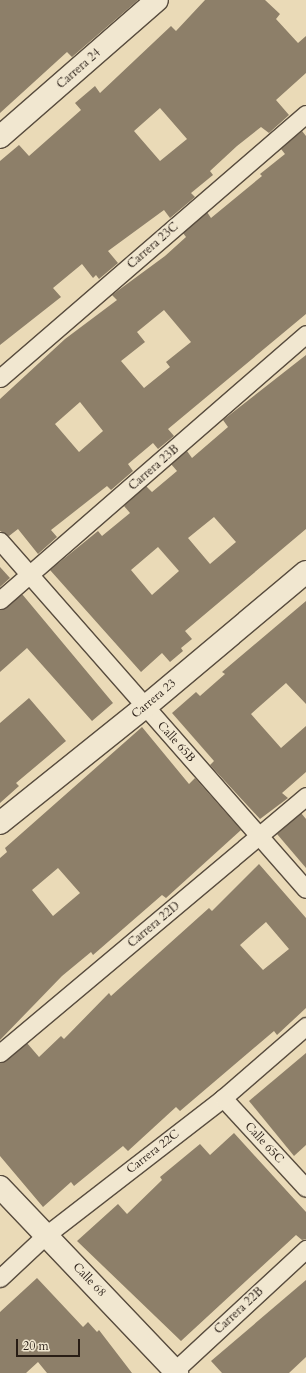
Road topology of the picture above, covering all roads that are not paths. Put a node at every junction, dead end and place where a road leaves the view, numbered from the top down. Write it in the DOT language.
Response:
graph roads {
  1 [pos="158,0"];
  2 [pos="306,114"];
  3 [pos="0,137"];
  4 [pos="306,334"];
  5 [pos="0,378"];
  6 [pos="0,541"];
  7 [pos="306,572"];
  8 [pos="31,576"];
  9 [pos="0,600"];
  10 [pos="145,707"];
  11 [pos="306,796"];
  12 [pos="0,823"];
  13 [pos="260,836"];
  14 [pos="306,889"];
  15 [pos="306,1026"];
  16 [pos="0,1053"];
  17 [pos="222,1098"];
  18 [pos="0,1187"];
  19 [pos="306,1188"];
  20 [pos="46,1235"];
  21 [pos="306,1249"];
  22 [pos="0,1278"];
  23 [pos="175,1372"];
  1 -- 3 [label="street, Carrera 24"];
  2 -- 5 [label="street, Carrera 23C"];
  4 -- 8 [label="street, Carrera 23B"];
  6 -- 8 [label="street, Calle 65B"];
  7 -- 10 [label="street, Carrera 23"];
  8 -- 9 [label="street, Carrera 23B"];
  8 -- 10 [label="street, Calle 65B"];
  10 -- 12 [label="street, Carrera 23"];
  10 -- 13 [label="street, Calle 65B"];
  11 -- 13 [label="street, Carrera 22D"];
  13 -- 14 [label="street, Calle 65B"];
  13 -- 16 [label="street, Carrera 22D"];
  15 -- 17 [label="street, Carrera 22C"];
  17 -- 19 [label="street, Calle 65C"];
  17 -- 20 [label="street, Carrera 22C"];
  18 -- 20 [label="street, Calle 68"];
  20 -- 22 [label="street, Carrera 22C"];
  20 -- 23 [label="street, Calle 68"];
  21 -- 23 [label="street, Carrera 22B"];
}
